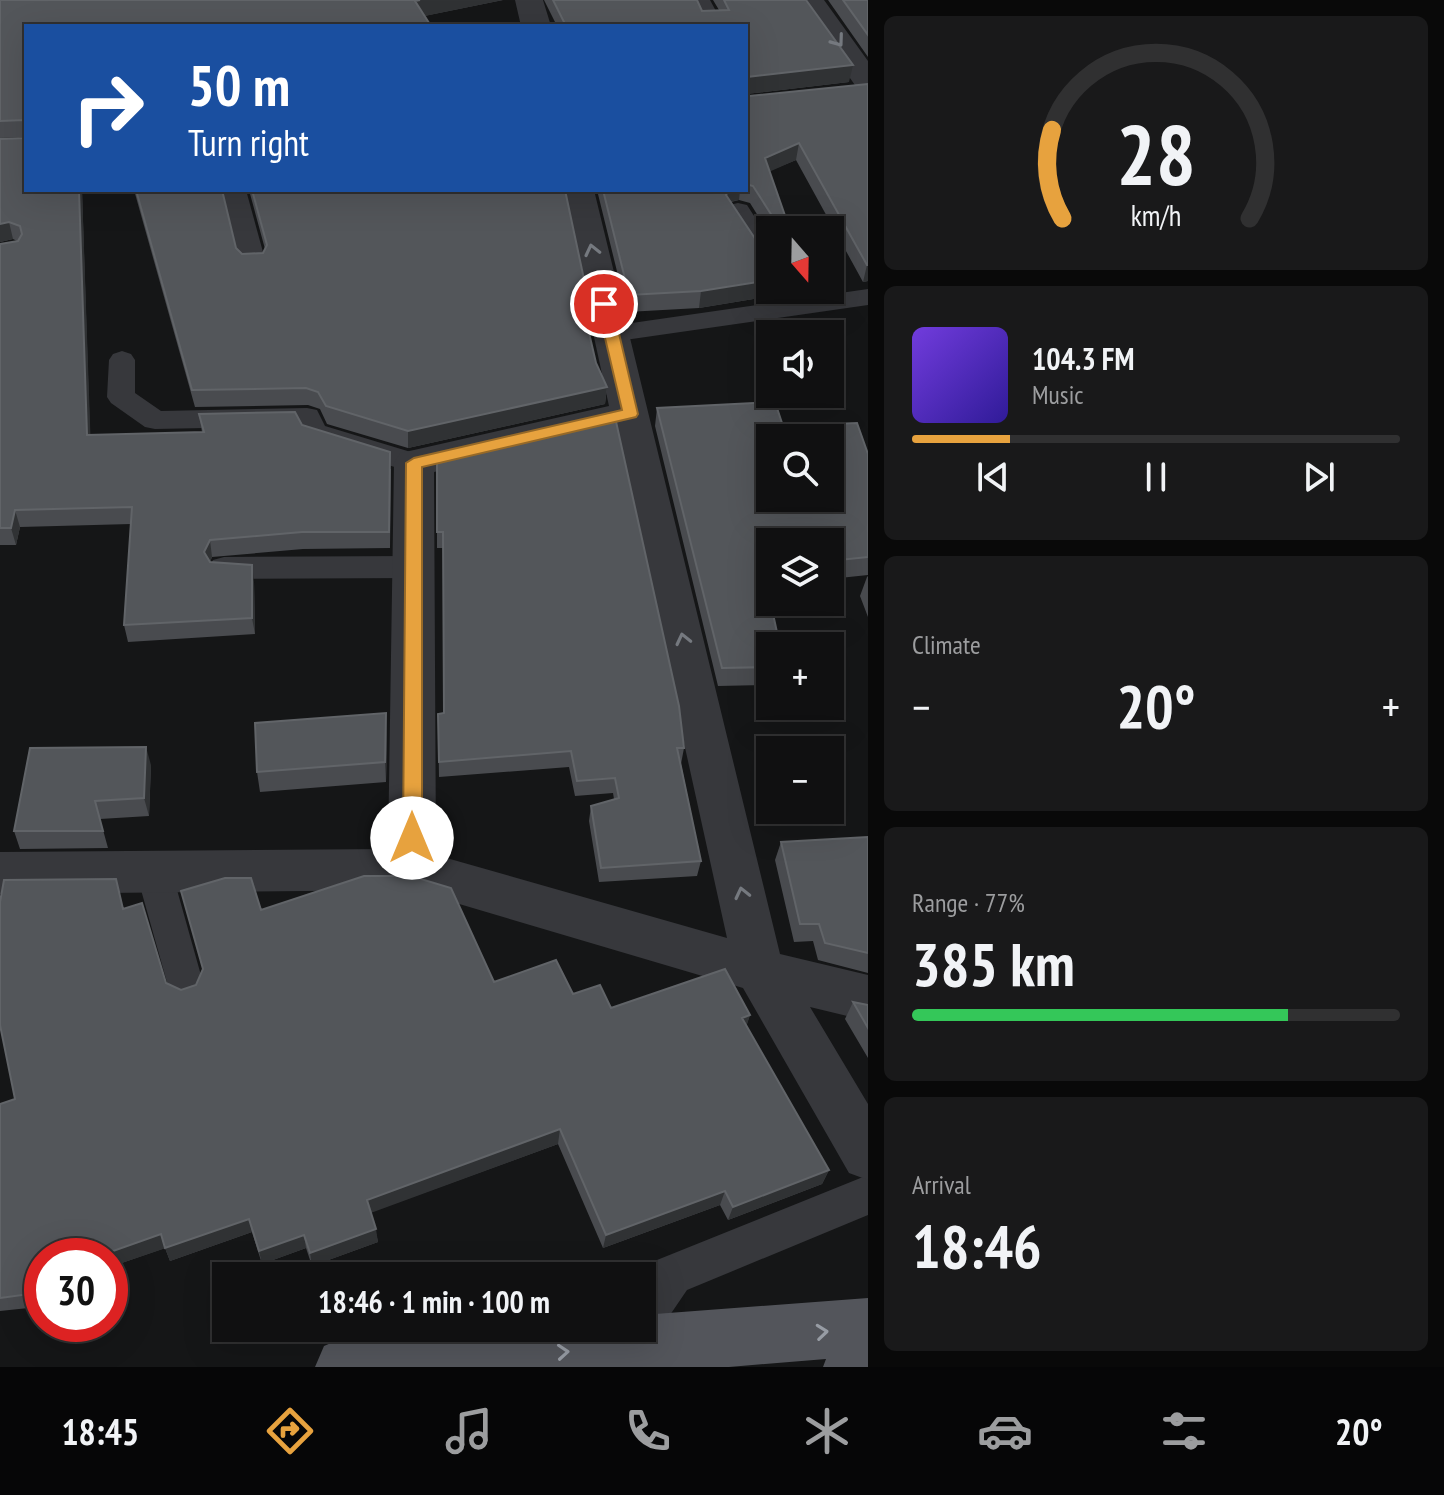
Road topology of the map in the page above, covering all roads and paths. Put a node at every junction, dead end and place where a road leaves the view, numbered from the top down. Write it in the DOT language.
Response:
graph roads {
  1 [pos="529,0"];
  2 [pos="700,0"];
  3 [pos="809,0"];
  4 [pos="535,24"];
  5 [pos="712,24"];
  6 [pos="863,88"];
  7 [pos="235,192"];
  8 [pos="578,192"];
  9 [pos="738,210"];
  10 [pos="756,238"];
  11 [pos="253,263"];
  12 [pos="844,297"];
  13 [pos="868,297"];
  14 [pos="764,304"];
  15 [pos="611,334"];
  16 [pos="122,360"];
  17 [pos="630,414"];
  18 [pos="414,463"];
  19 [pos="414,567"];
  20 [pos="224,568"];
  21 [pos="412,869"];
  22 [pos="154,872"];
  23 [pos="0,873"];
  24 [pos="759,969"];
  25 [pos="186,986"];
  26 [pos="868,998"];
  27 [pos="868,1154"];
  28 [pos="868,1195"];
  29 [pos="656,1298"];
  30 [pos="868,1327"];
  31 [pos="656,1331"];
  32 [pos="545,1342"];
  33 [pos="868,1366"];
  34 [pos="345,1367"];
  35 [pos="853,1367"];
  1 -- 4 [label="street"];
  2 -- 5 [label="lane"];
  3 -- 6 [label="street, one-way"];
  7 -- 11 [label="lane"];
  15 -- 8 [label="street, one-way"];
  9 -- 10 [label="lane"];
  12 -- 13 [label="lane"];
  14 -- 15 [label="lane"];
  15 -- 17 [label="street"];
  16 -- 18 [label="lane"];
  17 -- 18 [label="street"];
  24 -- 17 [label="street, one-way"];
  18 -- 19 [label="street"];
  19 -- 20 [label="lane"];
  19 -- 21 [label="street"];
  21 -- 22 [label="street"];
  21 -- 24 [label="street"];
  22 -- 23 [label="street"];
  22 -- 25 [label="lane"];
  24 -- 26 [label="street"];
  24 -- 27 [label="street"];
  28 -- 29 [label="lane"];
  31 -- 30 [label="main road, one-way"];
  34 -- 32 [label="main road, one-way"];
  33 -- 35 [label="main road"];
}
